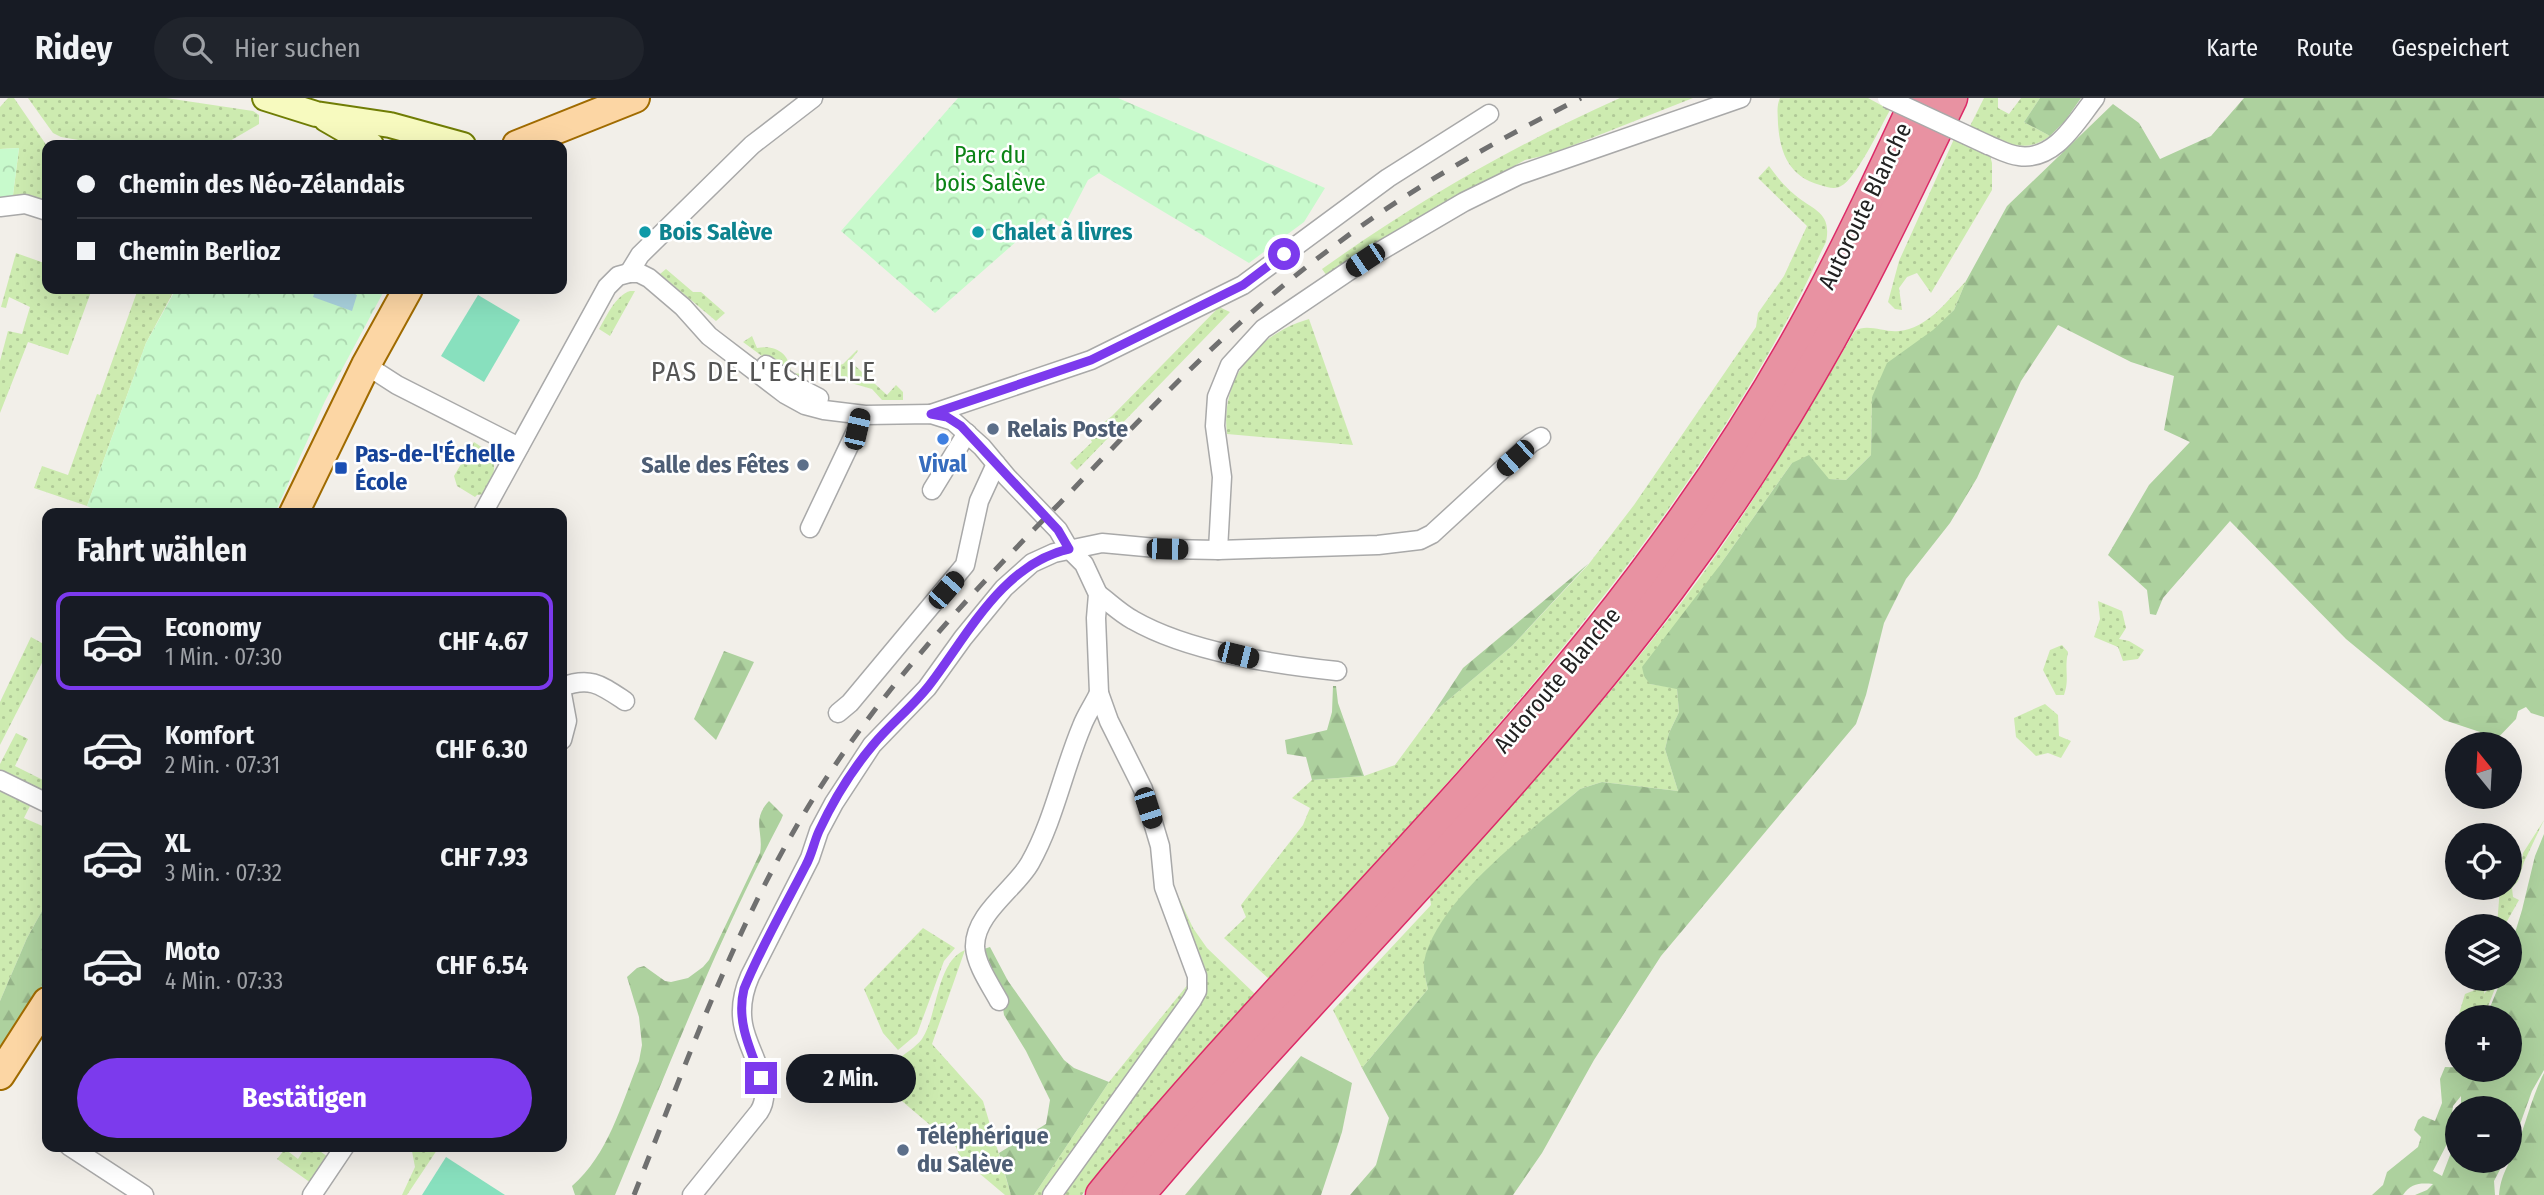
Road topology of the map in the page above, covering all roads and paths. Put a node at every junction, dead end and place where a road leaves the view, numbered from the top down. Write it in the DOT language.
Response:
graph roads {
  1 [pos="265,98"];
  2 [pos="635,98"];
  3 [pos="813,98"];
  4 [pos="1741,98"];
  5 [pos="1887,98"];
  6 [pos="1918,98"];
  7 [pos="1951,98"];
  8 [pos="2095,98"];
  9 [pos="610,104"];
  10 [pos="316,114"];
  11 [pos="1489,114"];
  12 [pos="362,140"];
  13 [pos="445,140"];
  14 [pos="528,140"];
  15 [pos="0,207"];
  16 [pos="42,209"];
  17 [pos="629,273"];
  18 [pos="405,294"];
  19 [pos="366,365"];
  20 [pos="852,414"];
  21 [pos="931,414"];
  22 [pos="967,433"];
  23 [pos="1541,437"];
  24 [pos="519,447"];
  25 [pos="996,464"];
  26 [pos="932,490"];
  27 [pos="296,508"];
  28 [pos="487,508"];
  29 [pos="810,528"];
  30 [pos="1069,549"];
  31 [pos="1218,550"];
  32 [pos="1098,593"];
  33 [pos="1337,671"];
  34 [pos="567,685"];
  35 [pos="1099,693"];
  36 [pos="625,701"];
  37 [pos="838,713"];
  38 [pos="0,780"];
  39 [pos="42,801"];
  40 [pos="999,1001"];
  41 [pos="42,1010"];
  42 [pos="0,1075"];
  43 [pos="78,1152"];
  44 [pos="341,1152"];
  45 [pos="144,1195"];
  46 [pos="312,1195"];
  47 [pos="692,1195"];
  48 [pos="1052,1195"];
  49 [pos="1102,1195"];
  50 [pos="1138,1195"];
  1 -- 10 [label="main road"];
  2 -- 9 [label="main road"];
  3 -- 17 [label="street"];
  4 -- 31 [label="street"];
  5 -- 8 [label="street, bridge"];
  6 -- 49 [label="highway, Autoroute Blanche"];
  7 -- 50 [label="highway, Autoroute Blanche"];
  9 -- 14 [label="main road"];
  10 -- 12 [label="main road"];
  10 -- 13 [label="main road"];
  11 -- 21 [label="street"];
  15 -- 16 [label="street"];
  17 -- 20 [label="street"];
  17 -- 24 [label="street"];
  18 -- 19 [label="main road"];
  19 -- 24 [label="street"];
  19 -- 27 [label="main road"];
  20 -- 21 [label="street"];
  20 -- 29 [label="street"];
  21 -- 22 [label="street"];
  22 -- 25 [label="street"];
  22 -- 26 [label="street"];
  23 -- 31 [label="street"];
  24 -- 28 [label="street"];
  25 -- 30 [label="street"];
  25 -- 37 [label="street"];
  30 -- 31 [label="street"];
  30 -- 32 [label="street"];
  30 -- 47 [label="street"];
  32 -- 33 [label="street"];
  32 -- 35 [label="street"];
  34 -- 36 [label="street"];
  35 -- 40 [label="street"];
  35 -- 48 [label="street"];
  38 -- 39 [label="street"];
  41 -- 42 [label="main road"];
  43 -- 45 [label="street"];
  44 -- 46 [label="street"];
}
